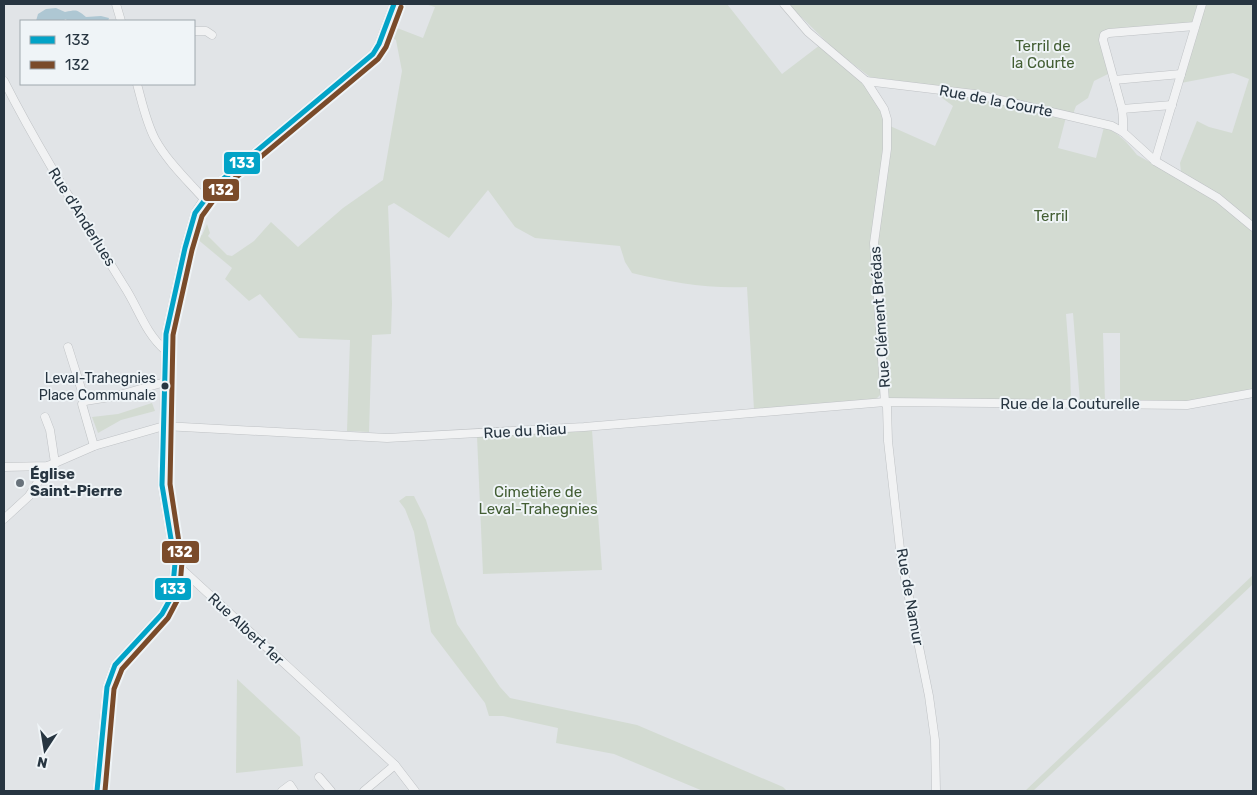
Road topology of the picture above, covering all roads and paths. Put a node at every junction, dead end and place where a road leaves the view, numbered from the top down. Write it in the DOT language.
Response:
graph roads {
  1 [pos="116,4"];
  2 [pos="394,4"];
  3 [pos="784,4"];
  4 [pos="1202,4"];
  5 [pos="121,20"];
  6 [pos="1195,26"];
  7 [pos="195,31"];
  8 [pos="212,35"];
  9 [pos="1181,74"];
  10 [pos="1114,80"];
  11 [pos="4,81"];
  12 [pos="866,81"];
  13 [pos="137,85"];
  14 [pos="1172,105"];
  15 [pos="1122,108"];
  16 [pos="1123,132"];
  17 [pos="1155,161"];
  18 [pos="204,199"];
  19 [pos="1253,226"];
  20 [pos="68,347"];
  21 [pos="165,350"];
  22 [pos="165,382"];
  23 [pos="1253,393"];
  24 [pos="85,401"];
  25 [pos="885,402"];
  26 [pos="45,417"];
  27 [pos="164,426"];
  28 [pos="94,446"];
  29 [pos="52,465"];
  30 [pos="6,466"];
  31 [pos="4,519"];
  32 [pos="175,563"];
  33 [pos="395,765"];
  34 [pos="319,777"];
  35 [pos="97,791"];
  36 [pos="282,791"];
  37 [pos="294,791"];
  38 [pos="331,791"];
  39 [pos="364,791"];
  40 [pos="415,791"];
  41 [pos="936,791"];
  1 -- 5 [label="street"];
  2 -- 18 [label="street"];
  3 -- 12 [label="street, Rue Clément Brédas"];
  4 -- 6 [label="street"];
  6 -- 9 [label="street"];
  6 -- 10 [label="street"];
  7 -- 8 [label="street"];
  9 -- 10 [label="street"];
  9 -- 14 [label="street"];
  10 -- 15 [label="street"];
  11 -- 21 [label="street, Rue d'Anderlues"];
  12 -- 16 [label="street, Rue de la Courte"];
  12 -- 25 [label="street, Rue Clément Brédas"];
  13 -- 18 [label="street"];
  14 -- 15 [label="street"];
  14 -- 17 [label="street"];
  15 -- 16 [label="street"];
  16 -- 17 [label="street, Rue de la Courte"];
  17 -- 19 [label="street, Rue de la Courte"];
  18 -- 21 [label="street"];
  20 -- 24 [label="street"];
  21 -- 22 [label="street"];
  22 -- 24 [label="street"];
  22 -- 27 [label="street"];
  23 -- 25 [label="street, Rue de la Couturelle"];
  24 -- 28 [label="street"];
  25 -- 27 [label="street, Rue du Riau"];
  25 -- 41 [label="street, Rue de Namur"];
  26 -- 29 [label="street"];
  27 -- 28 [label="street, Rue du Riau"];
  27 -- 32 [label="street"];
  28 -- 29 [label="street, Rue du Riau"];
  29 -- 30 [label="street"];
  29 -- 31 [label="street"];
  32 -- 33 [label="street, Rue Albert 1er"];
  32 -- 35 [label="street"];
  33 -- 39 [label="street"];
  33 -- 40 [label="street, Rue Albert 1er"];
  34 -- 38 [label="street"];
  36 -- 37 [label="street"];
}
